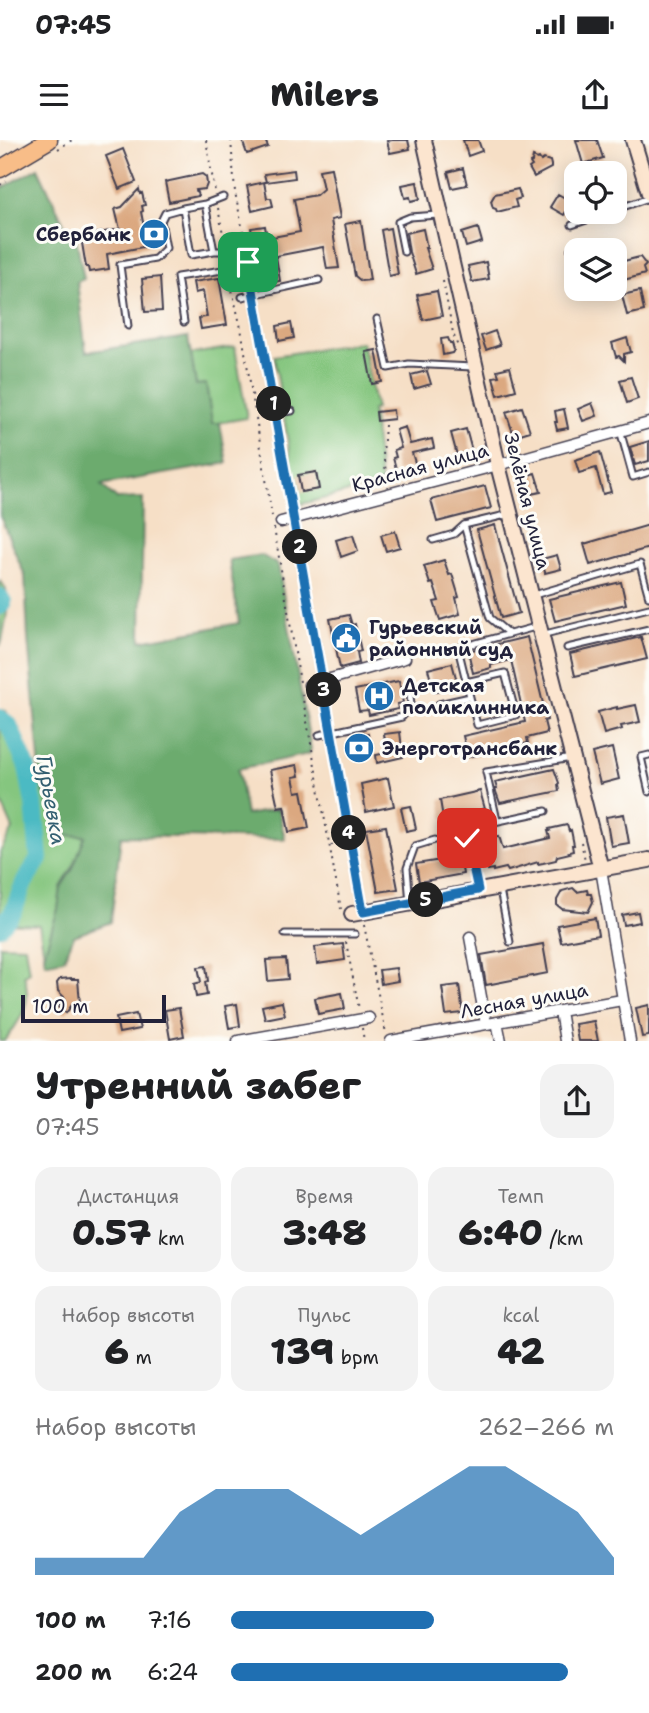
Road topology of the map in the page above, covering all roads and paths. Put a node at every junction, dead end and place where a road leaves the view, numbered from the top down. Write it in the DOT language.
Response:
graph roads {
  1 [pos="49,140"];
  2 [pos="206,140"];
  3 [pos="231,140"];
  4 [pos="424,140"];
  5 [pos="633,140"];
  6 [pos="0,169"];
  7 [pos="649,195"];
  8 [pos="220,199"];
  9 [pos="205,204"];
  10 [pos="627,205"];
  11 [pos="183,208"];
  12 [pos="441,215"];
  13 [pos="575,224"];
  14 [pos="572,225"];
  15 [pos="214,251"];
  16 [pos="230,252"];
  17 [pos="404,252"];
  18 [pos="236,268"];
  19 [pos="227,269"];
  20 [pos="319,280"];
  21 [pos="255,294"];
  22 [pos="242,297"];
  23 [pos="377,319"];
  24 [pos="184,322"];
  25 [pos="128,326"];
  26 [pos="476,368"];
  27 [pos="292,411"];
  28 [pos="275,412"];
  29 [pos="262,414"];
  30 [pos="649,423"];
  31 [pos="385,425"];
  32 [pos="620,430"];
  33 [pos="498,465"];
  34 [pos="649,472"];
  35 [pos="390,494"];
  36 [pos="510,514"];
  37 [pos="295,519"];
  38 [pos="281,522"];
  39 [pos="464,525"];
  40 [pos="433,540"];
  41 [pos="649,561"];
  42 [pos="640,564"];
  43 [pos="532,596"];
  44 [pos="649,597"];
  45 [pos="649,608"];
  46 [pos="649,629"];
  47 [pos="540,630"];
  48 [pos="509,634"];
  49 [pos="567,648"];
  50 [pos="405,658"];
  51 [pos="323,681"];
  52 [pos="466,682"];
  53 [pos="408,683"];
  54 [pos="305,684"];
  55 [pos="303,696"];
  56 [pos="470,697"];
  57 [pos="439,704"];
  58 [pos="332,733"];
  59 [pos="319,735"];
  60 [pos="649,755"];
  61 [pos="572,758"];
  62 [pos="649,792"];
  63 [pos="545,811"];
  64 [pos="497,820"];
  65 [pos="435,840"];
  66 [pos="350,842"];
  67 [pos="330,846"];
  68 [pos="649,860"];
  69 [pos="601,869"];
  70 [pos="500,887"];
  71 [pos="478,890"];
  72 [pos="410,903"];
  73 [pos="352,912"];
  74 [pos="285,934"];
  75 [pos="355,934"];
  76 [pos="345,935"];
  77 [pos="470,937"];
  78 [pos="510,942"];
  79 [pos="622,1000"];
  80 [pos="560,1011"];
  81 [pos="365,1019"];
  82 [pos="492,1023"];
  83 [pos="441,1037"];
  84 [pos="238,1041"];
  85 [pos="364,1041"];
  86 [pos="389,1041"];
  87 [pos="501,1041"];
  88 [pos="565,1041"];
  89 [pos="630,1041"];
  1 -- 6 [label="main road"];
  2 -- 8 [label="path"];
  3 -- 21 [label="path"];
  4 -- 12 [label="street, Зелёная улица"];
  5 -- 7 [label="street"];
  7 -- 10 [label="lane"];
  8 -- 9 [label="lane"];
  8 -- 16 [label="path"];
  9 -- 11 [label="lane"];
  9 -- 15 [label="lane"];
  11 -- 15 [label="lane"];
  11 -- 25 [label="lane"];
  12 -- 17 [label="lane"];
  12 -- 26 [label="street, Зелёная улица"];
  13 -- 14 [label="lane"];
  15 -- 16 [label="lane"];
  18 -- 19 [label="lane"];
  19 -- 24 [label="lane"];
  19 -- 54 [label="path"];
  20 -- 21 [label="lane"];
  21 -- 22 [label="lane"];
  21 -- 28 [label="path"];
  23 -- 26 [label="lane"];
  26 -- 33 [label="street, Зелёная улица"];
  27 -- 28 [label="lane"];
  28 -- 29 [label="lane"];
  28 -- 37 [label="path"];
  30 -- 32 [label="street, Красная улица"];
  31 -- 35 [label="path"];
  32 -- 33 [label="street, Красная улица"];
  32 -- 34 [label="lane"];
  33 -- 35 [label="street, Красная улица"];
  33 -- 36 [label="street, Зелёная улица"];
  35 -- 37 [label="street, Красная улица"];
  36 -- 39 [label="lane"];
  36 -- 43 [label="street, Зелёная улица"];
  37 -- 38 [label="street, Красная улица"];
  37 -- 51 [label="path"];
  39 -- 40 [label="lane"];
  39 -- 48 [label="lane"];
  41 -- 42 [label="lane"];
  42 -- 43 [label="lane"];
  42 -- 44 [label="lane"];
  43 -- 47 [label="street, Зелёная улица"];
  45 -- 47 [label="lane"];
  46 -- 49 [label="lane"];
  47 -- 48 [label="lane"];
  47 -- 61 [label="street, Зелёная улица"];
  48 -- 52 [label="lane"];
  50 -- 51 [label="street"];
  51 -- 54 [label="street"];
  51 -- 58 [label="path"];
  52 -- 56 [label="lane"];
  52 -- 56 [label="lane"];
  53 -- 58 [label="lane"];
  55 -- 67 [label="path"];
  56 -- 57 [label="lane"];
  58 -- 59 [label="lane"];
  58 -- 66 [label="path"];
  60 -- 62 [label="lane"];
  61 -- 64 [label="lane"];
  61 -- 69 [label="street, Зелёная улица"];
  63 -- 64 [label="lane"];
  64 -- 71 [label="lane"];
  65 -- 72 [label="lane"];
  66 -- 67 [label="path"];
  66 -- 73 [label="path"];
  67 -- 73 [label="path"];
  68 -- 69 [label="street"];
  69 -- 70 [label="street"];
  69 -- 79 [label="street"];
  70 -- 71 [label="street"];
  70 -- 78 [label="lane"];
  71 -- 72 [label="street"];
  72 -- 73 [label="street"];
  73 -- 86 [label="path"];
  74 -- 76 [label="lane"];
  75 -- 76 [label="lane"];
  76 -- 81 [label="path"];
  77 -- 82 [label="street"];
  79 -- 80 [label="street, Лесная улица"];
  79 -- 89 [label="street"];
  80 -- 82 [label="street, Лесная улица"];
  80 -- 88 [label="street"];
  81 -- 84 [label="street"];
  81 -- 85 [label="path"];
  82 -- 83 [label="street, Лесная улица"];
  82 -- 87 [label="street"];
  83 -- 86 [label="street, Лесная улица"];
}
